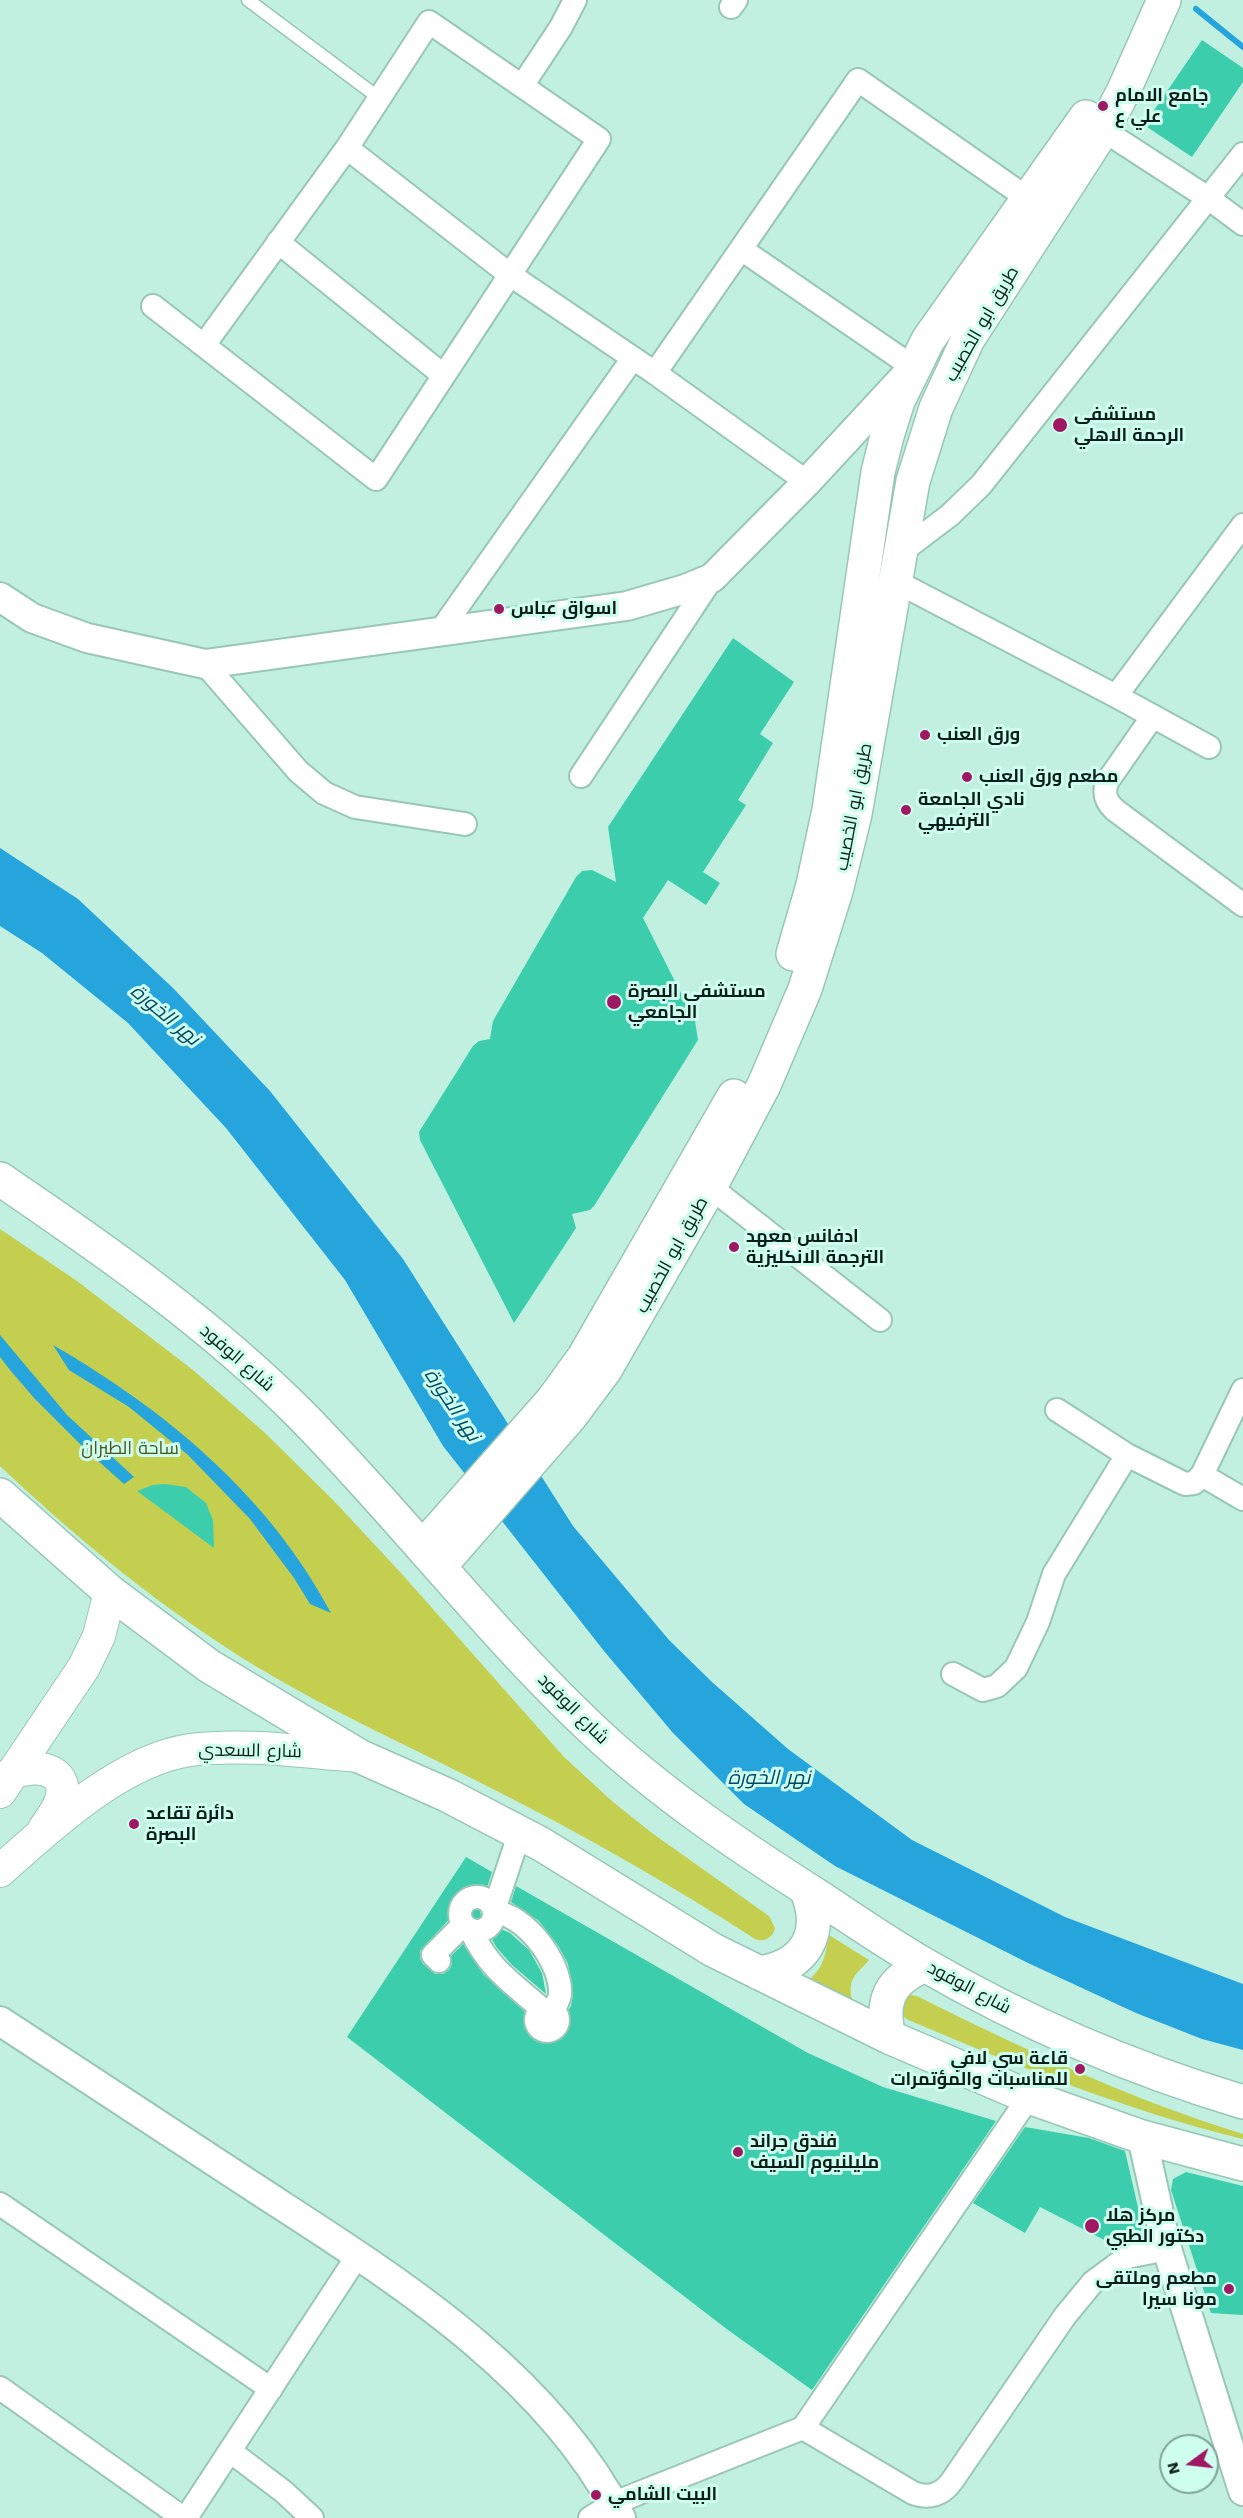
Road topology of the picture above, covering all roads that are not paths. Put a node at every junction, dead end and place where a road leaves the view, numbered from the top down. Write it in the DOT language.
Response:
graph roads {
  1 [pos="248,0"];
  2 [pos="575,0"];
  3 [pos="1144,0"];
  4 [pos="1164,0"];
  5 [pos="522,86"];
  6 [pos="379,98"];
  7 [pos="1103,130"];
  8 [pos="347,148"];
  9 [pos="1243,154"];
  10 [pos="1208,198"];
  11 [pos="1038,205"];
  12 [pos="1243,224"];
  13 [pos="278,243"];
  14 [pos="741,249"];
  15 [pos="509,274"];
  16 [pos="153,306"];
  17 [pos="204,345"];
  18 [pos="633,358"];
  19 [pos="913,367"];
  20 [pos="655,373"];
  21 [pos="443,375"];
  22 [pos="807,482"];
  23 [pos="1243,525"];
  24 [pos="897,567"];
  25 [pos="712,578"];
  26 [pos="0,597"];
  27 [pos="0,618"];
  28 [pos="32,618"];
  29 [pos="441,630"];
  30 [pos="205,664"];
  31 [pos="1116,696"];
  32 [pos="1153,716"];
  33 [pos="1209,747"];
  34 [pos="581,776"];
  35 [pos="842,812"];
  36 [pos="465,824"];
  37 [pos="1243,904"];
  38 [pos="0,1179"];
  39 [pos="710,1187"];
  40 [pos="880,1320"];
  41 [pos="1243,1390"];
  42 [pos="1057,1410"];
  43 [pos="531,1442"];
  44 [pos="1127,1455"];
  45 [pos="1202,1475"];
  46 [pos="0,1495"];
  47 [pos="1243,1499"];
  48 [pos="431,1557"];
  49 [pos="110,1592"];
  50 [pos="952,1674"];
  51 [pos="359,1756"];
  52 [pos="6,1782"];
  53 [pos="42,1832"];
  54 [pos="520,1832"];
  55 [pos="0,1871"];
  56 [pos="806,1889"];
  57 [pos="493,1908"];
  58 [pos="467,1928"];
  59 [pos="439,1961"];
  60 [pos="925,1965"];
  61 [pos="759,1973"];
  62 [pos="0,2021"];
  63 [pos="889,2037"];
  64 [pos="1029,2097"];
  65 [pos="1243,2102"];
  66 [pos="1142,2137"];
  67 [pos="1243,2164"];
  68 [pos="0,2204"];
  69 [pos="1167,2249"];
  70 [pos="358,2255"];
  71 [pos="0,2388"];
  72 [pos="271,2389"];
  73 [pos="803,2428"];
  74 [pos="230,2451"];
  75 [pos="1243,2491"];
  76 [pos="608,2513"];
  77 [pos="185,2518"];
  78 [pos="312,2518"];
  1 -- 6 [label="lane"];
  2 -- 5 [label="street"];
  3 -- 11 [label="main road, طريق ابو الخصيب"];
  4 -- 7 [label="main road, طريق ابو الخصيب"];
  5 -- 6 [label="street"];
  5 -- 15 [label="street"];
  6 -- 8 [label="street"];
  7 -- 10 [label="street"];
  7 -- 11 [label="main road, طريق ابو الخصيب"];
  8 -- 13 [label="street"];
  8 -- 15 [label="street"];
  9 -- 10 [label="street"];
  10 -- 12 [label="street"];
  10 -- 24 [label="street"];
  11 -- 14 [label="street"];
  11 -- 19 [label="main road, طريق ابو الخصيب"];
  11 -- 24 [label="main road, طريق ابو الخصيب"];
  13 -- 17 [label="street"];
  13 -- 21 [label="street"];
  14 -- 19 [label="street"];
  14 -- 20 [label="street"];
  15 -- 18 [label="street"];
  15 -- 21 [label="street"];
  16 -- 17 [label="street"];
  17 -- 21 [label="street"];
  18 -- 20 [label="street"];
  18 -- 29 [label="street"];
  19 -- 22 [label="street"];
  19 -- 35 [label="main road, طريق ابو الخصيب"];
  20 -- 22 [label="street"];
  22 -- 25 [label="street"];
  23 -- 31 [label="street"];
  24 -- 31 [label="street"];
  24 -- 35 [label="main road, طريق ابو الخصيب"];
  25 -- 29 [label="street"];
  25 -- 34 [label="street"];
  26 -- 28 [label="street"];
  27 -- 28 [label="street"];
  28 -- 30 [label="street"];
  29 -- 30 [label="street"];
  30 -- 36 [label="street"];
  31 -- 32 [label="street"];
  32 -- 33 [label="street"];
  32 -- 37 [label="street"];
  35 -- 39 [label="main road, طريق ابو الخصيب"];
  35 -- 43 [label="main road, طريق ابو الخصيب"];
  38 -- 48 [label="main road, شارع الوفود"];
  39 -- 40 [label="street"];
  39 -- 43 [label="main road, طريق ابو الخصيب"];
  41 -- 45 [label="street"];
  42 -- 44 [label="street"];
  43 -- 48 [label="main road, طريق ابو الخصيب"];
  44 -- 45 [label="street"];
  44 -- 50 [label="street"];
  45 -- 47 [label="street"];
  46 -- 49 [label="main road"];
  48 -- 56 [label="main road, شارع الوفود"];
  49 -- 51 [label="main road"];
  49 -- 52 [label="main road"];
  51 -- 53 [label="main road, شارع السعدي"];
  51 -- 54 [label="main road"];
  52 -- 53 [label="main road"];
  53 -- 55 [label="main road, شارع السعدي"];
  54 -- 57 [label="street"];
  54 -- 61 [label="main road"];
  56 -- 60 [label="main road, شارع الوفود"];
  56 -- 61 [label="main road"];
  57 -- 58 [label="street"];
  57 -- 58 [label="street"];
  57 -- 58 [label="street"];
  58 -- 59 [label="street"];
  60 -- 63 [label="main road"];
  60 -- 65 [label="main road, شارع الوفود"];
  61 -- 63 [label="main road"];
  62 -- 70 [label="street"];
  63 -- 64 [label="main road"];
  64 -- 66 [label="main road"];
  64 -- 73 [label="street"];
  66 -- 67 [label="main road"];
  66 -- 69 [label="street"];
  68 -- 72 [label="street"];
  69 -- 73 [label="street"];
  69 -- 75 [label="street"];
  70 -- 72 [label="street"];
  70 -- 76 [label="street"];
  71 -- 77 [label="street"];
  72 -- 74 [label="street"];
  73 -- 76 [label="street"];
  74 -- 77 [label="street"];
  74 -- 78 [label="street"];
}
